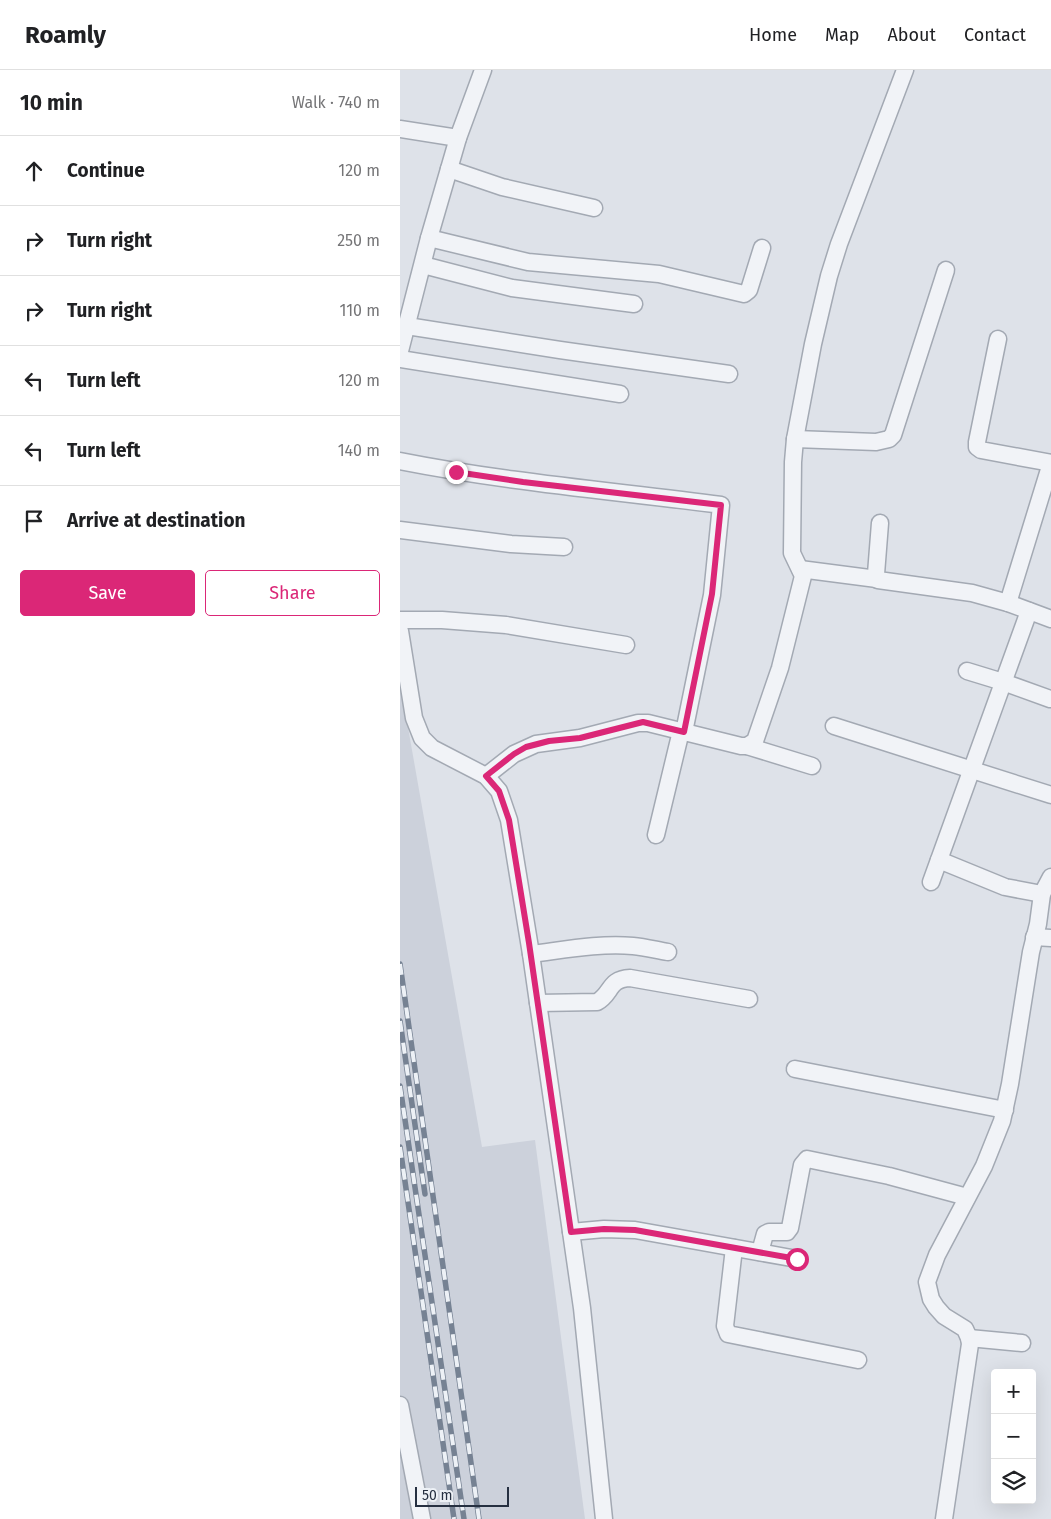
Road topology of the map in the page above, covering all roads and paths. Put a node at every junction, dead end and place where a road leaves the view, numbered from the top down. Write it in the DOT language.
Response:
graph roads {
  1 [pos="483,70"];
  2 [pos="905,70"];
  3 [pos="400,129"];
  4 [pos="458,138"];
  5 [pos="449,170"];
  6 [pos="594,208"];
  7 [pos="429,238"];
  8 [pos="762,248"];
  9 [pos="424,265"];
  10 [pos="946,270"];
  11 [pos="634,304"];
  12 [pos="407,326"];
  13 [pos="998,339"];
  14 [pos="400,351"];
  15 [pos="400,359"];
  16 [pos="729,374"];
  17 [pos="620,394"];
  18 [pos="795,439"];
  19 [pos="400,461"];
  20 [pos="1051,463"];
  21 [pos="880,523"];
  22 [pos="400,530"];
  23 [pos="564,547"];
  24 [pos="800,569"];
  25 [pos="877,579"];
  26 [pos="1008,603"];
  27 [pos="1029,611"];
  28 [pos="1051,619"];
  29 [pos="400,620"];
  30 [pos="400,631"];
  31 [pos="626,646"];
  32 [pos="967,671"];
  33 [pos="403,674"];
  34 [pos="1003,682"];
  35 [pos="1050,699"];
  36 [pos="834,726"];
  37 [pos="682,732"];
  38 [pos="747,746"];
  39 [pos="812,766"];
  40 [pos="972,771"];
  41 [pos="486,776"];
  42 [pos="1051,795"];
  43 [pos="656,835"];
  44 [pos="939,860"];
  45 [pos="1051,877"];
  46 [pos="931,882"];
  47 [pos="1042,894"];
  48 [pos="1034,937"];
  49 [pos="1051,938"];
  50 [pos="668,952"];
  51 [pos="531,954"];
  52 [pos="749,999"];
  53 [pos="538,1004"];
  54 [pos="795,1069"];
  55 [pos="1005,1110"];
  56 [pos="968,1197"];
  57 [pos="571,1232"];
  58 [pos="734,1248"];
  59 [pos="760,1252"];
  60 [pos="797,1259"];
  61 [pos="969,1338"];
  62 [pos="1022,1344"];
  63 [pos="858,1360"];
  64 [pos="400,1405"];
  65 [pos="422,1519"];
  66 [pos="604,1519"];
  67 [pos="944,1519"];
  1 -- 4 [label="street"];
  2 -- 18 [label="street"];
  3 -- 4 [label="street"];
  4 -- 5 [label="street"];
  5 -- 6 [label="street"];
  5 -- 7 [label="street"];
  7 -- 8 [label="street"];
  7 -- 9 [label="street"];
  9 -- 11 [label="street"];
  9 -- 12 [label="street"];
  10 -- 18 [label="street"];
  12 -- 14 [label="street"];
  12 -- 16 [label="street"];
  13 -- 20 [label="street"];
  15 -- 17 [label="street"];
  18 -- 24 [label="street"];
  19 -- 37 [label="street"];
  20 -- 26 [label="street"];
  21 -- 25 [label="street"];
  22 -- 23 [label="street"];
  24 -- 25 [label="street"];
  24 -- 38 [label="street"];
  25 -- 26 [label="street"];
  26 -- 27 [label="street"];
  27 -- 28 [label="street"];
  27 -- 34 [label="street"];
  29 -- 31 [label="street"];
  30 -- 33 [label="street"];
  32 -- 34 [label="street"];
  33 -- 41 [label="street"];
  34 -- 35 [label="street"];
  34 -- 40 [label="street"];
  36 -- 40 [label="street"];
  37 -- 38 [label="street"];
  37 -- 41 [label="street"];
  37 -- 43 [label="street"];
  38 -- 39 [label="street"];
  40 -- 42 [label="street"];
  40 -- 44 [label="street"];
  41 -- 51 [label="street"];
  44 -- 46 [label="street"];
  44 -- 47 [label="street"];
  45 -- 47 [label="street"];
  47 -- 48 [label="street"];
  48 -- 49 [label="street"];
  48 -- 55 [label="street"];
  50 -- 51 [label="street"];
  51 -- 53 [label="street"];
  52 -- 53 [label="street"];
  53 -- 57 [label="street"];
  54 -- 55 [label="street"];
  55 -- 56 [label="street"];
  56 -- 59 [label="street"];
  56 -- 61 [label="street"];
  57 -- 58 [label="street"];
  57 -- 66 [label="street"];
  58 -- 59 [label="street"];
  58 -- 63 [label="street"];
  59 -- 60 [label="street"];
  61 -- 62 [label="street"];
  61 -- 67 [label="street"];
  64 -- 65 [label="street"];
}
